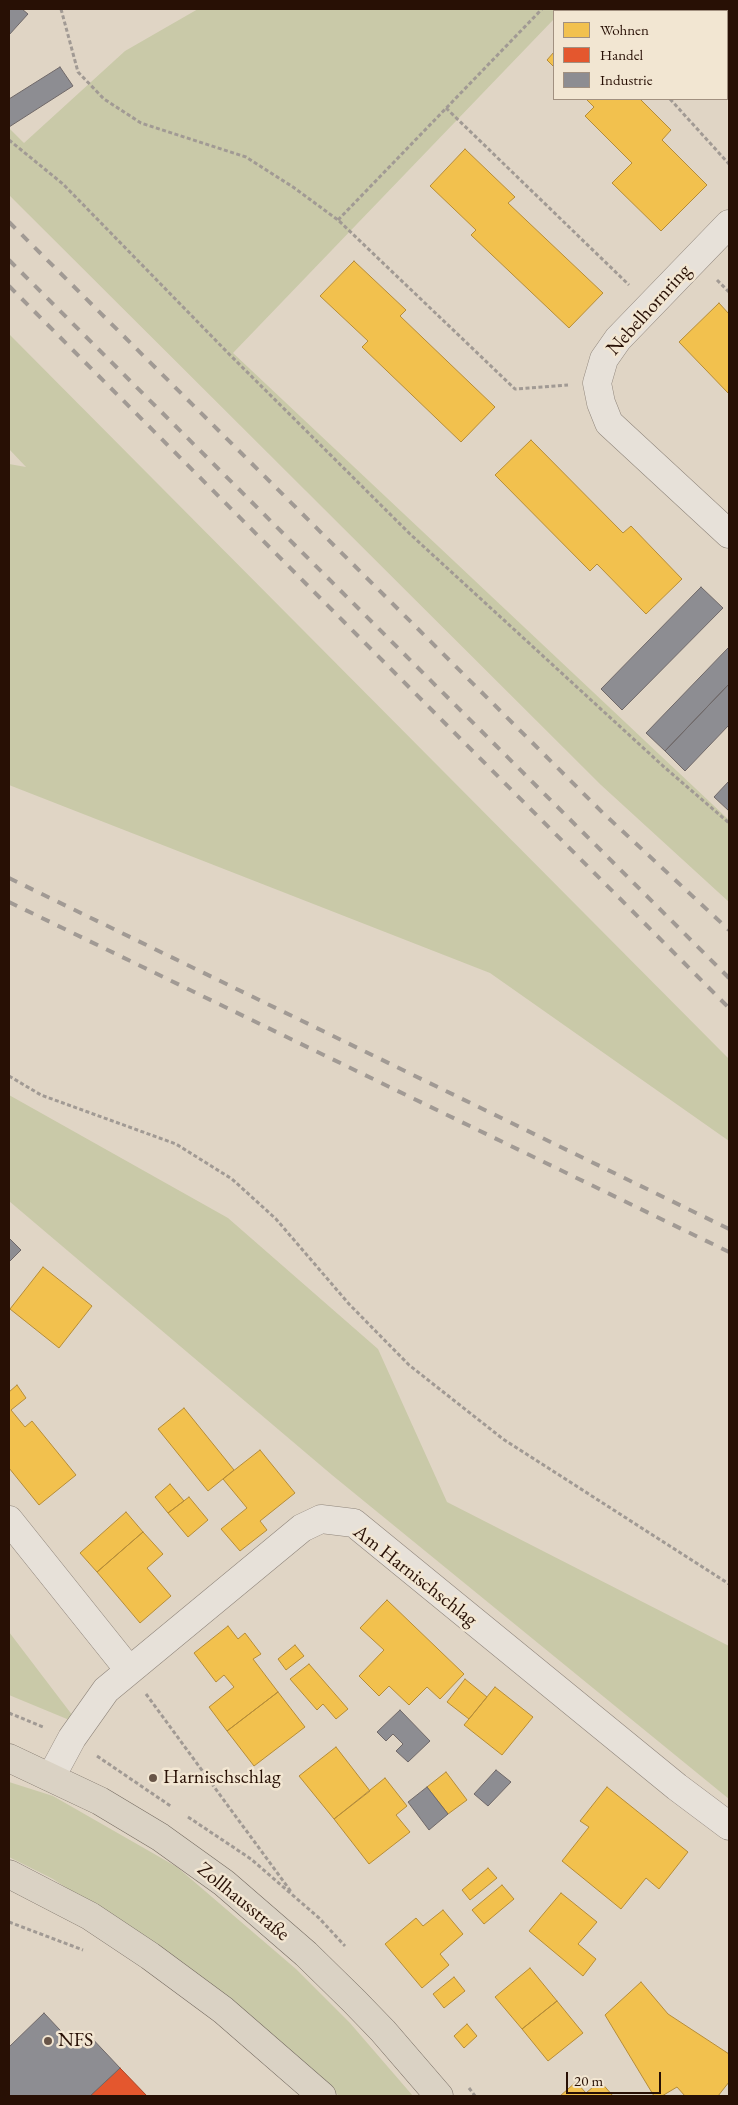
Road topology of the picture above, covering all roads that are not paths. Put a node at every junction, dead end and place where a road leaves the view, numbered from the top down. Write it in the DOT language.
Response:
graph roads {
  1 [pos="729,224"];
  2 [pos="729,534"];
  3 [pos="9,1520"];
  4 [pos="129,1670"];
  5 [pos="9,1758"];
  6 [pos="51,1777"];
  7 [pos="729,1826"];
  8 [pos="9,1874"];
  9 [pos="322,2096"];
  10 [pos="439,2096"];
  1 -- 2 [label="street, Nebelhornring"];
  3 -- 4 [label="street"];
  4 -- 6 [label="street, Am Harnischschlag"];
  4 -- 7 [label="street, Am Harnischschlag"];
  5 -- 6 [label="main road, Zollhausstraße"];
  6 -- 10 [label="main road, Zollhausstraße"];
  8 -- 9 [label="main road"];
}
